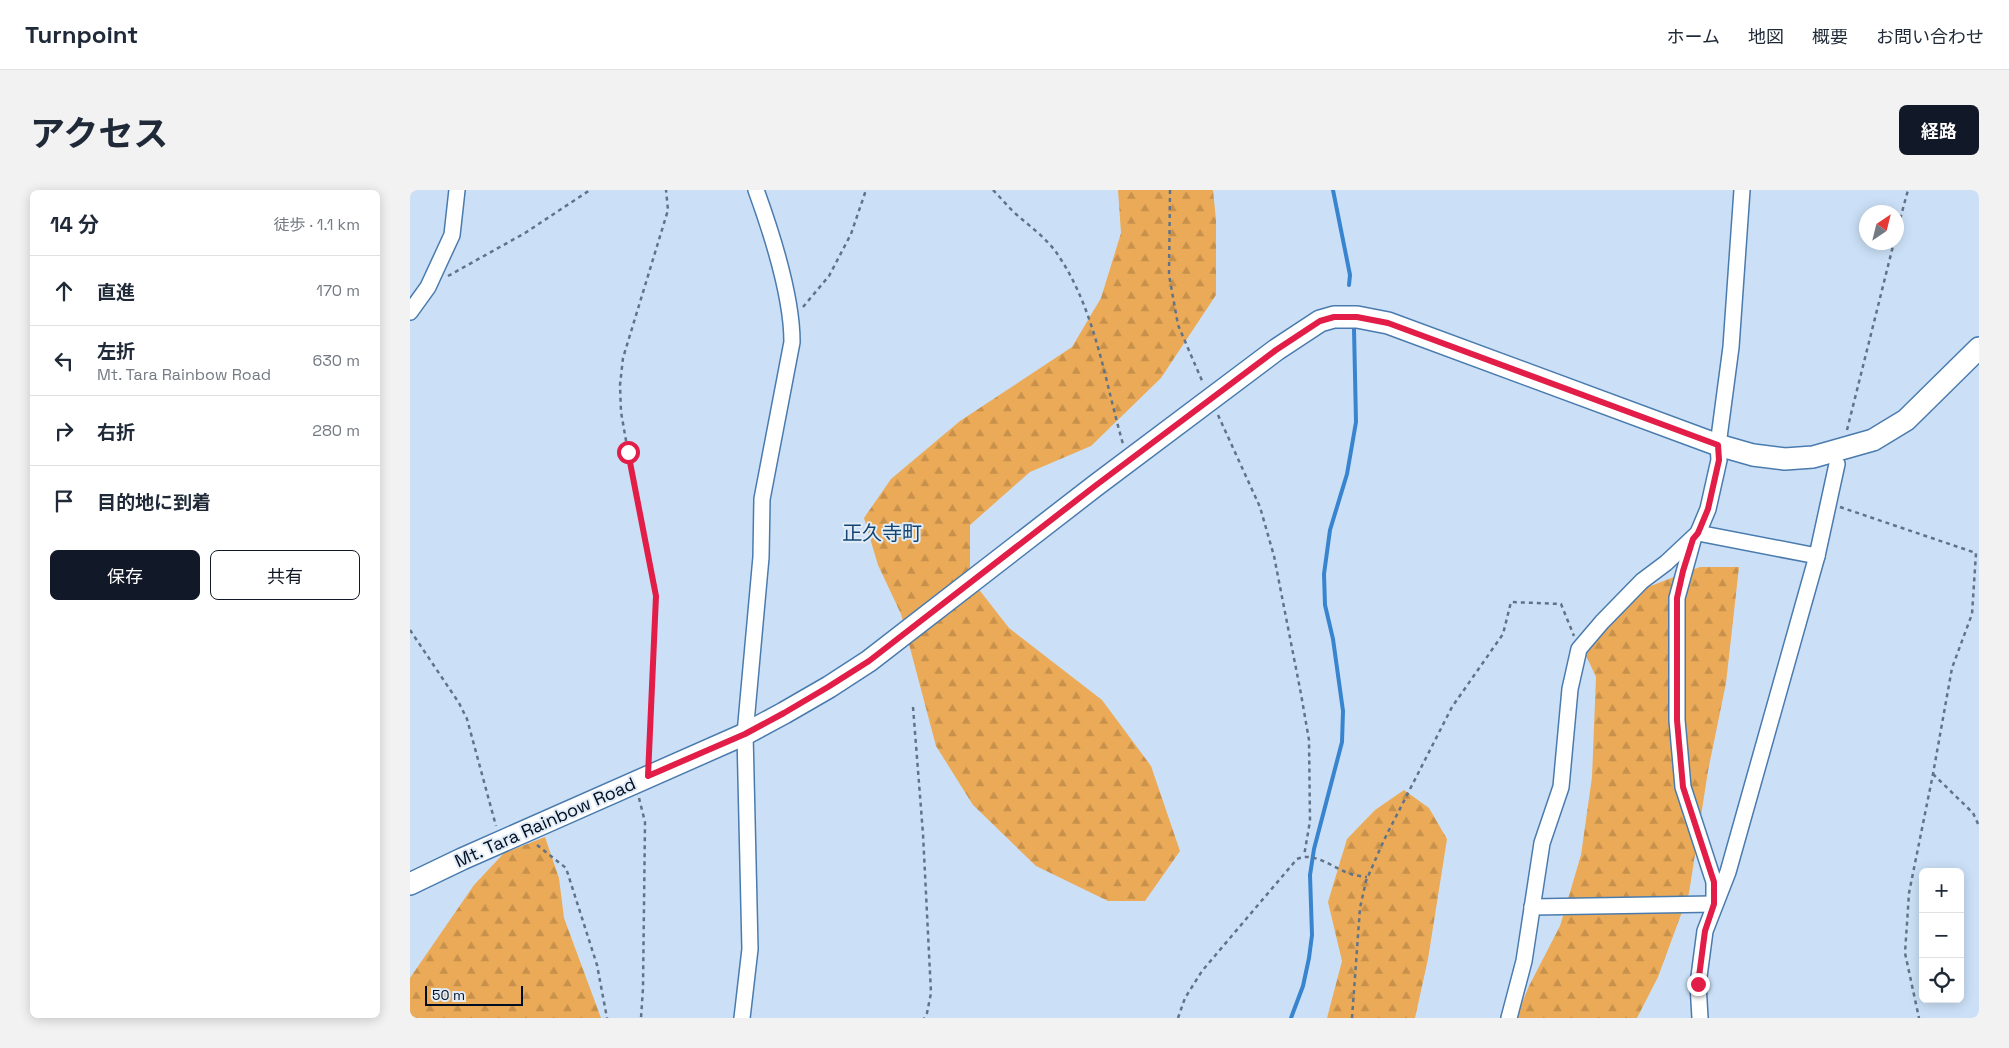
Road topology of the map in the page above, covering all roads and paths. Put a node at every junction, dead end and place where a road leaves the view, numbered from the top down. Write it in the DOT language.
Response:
graph roads {
  1 [pos="457,190"];
  2 [pos="590,190"];
  3 [pos="666,190"];
  4 [pos="756,190"];
  5 [pos="866,190"];
  6 [pos="994,190"];
  7 [pos="1170,190"];
  8 [pos="1742,190"];
  9 [pos="1908,190"];
  10 [pos="1904,205"];
  11 [pos="1892,250"];
  12 [pos="428,287"];
  13 [pos="410,312"];
  14 [pos="792,321"];
  15 [pos="1979,348"];
  16 [pos="1212,400"];
  17 [pos="1845,435"];
  18 [pos="1718,445"];
  19 [pos="1128,462"];
  20 [pos="1837,464"];
  21 [pos="1829,503"];
  22 [pos="1695,536"];
  23 [pos="1816,556"];
  24 [pos="410,630"];
  25 [pos="1579,649"];
  26 [pos="913,707"];
  27 [pos="745,734"];
  28 [pos="1933,774"];
  29 [pos="642,779"];
  30 [pos="1979,826"];
  31 [pos="522,833"];
  32 [pos="500,842"];
  33 [pos="1304,856"];
  34 [pos="1367,877"];
  35 [pos="410,884"];
  36 [pos="1714,904"];
  37 [pos="1532,907"];
  38 [pos="607,1018"];
  39 [pos="641,1018"];
  40 [pos="742,1018"];
  41 [pos="924,1018"];
  42 [pos="1178,1018"];
  43 [pos="1352,1018"];
  44 [pos="1509,1018"];
  45 [pos="1700,1018"];
  46 [pos="1919,1018"];
  1 -- 12 [label="street"];
  2 -- 12 [label="path"];
  3 -- 29 [label="path"];
  4 -- 14 [label="street"];
  5 -- 14 [label="path"];
  6 -- 19 [label="path"];
  7 -- 16 [label="path"];
  8 -- 18 [label="street"];
  9 -- 10 [label="path"];
  11 -- 17 [label="path"];
  12 -- 13 [label="street"];
  14 -- 27 [label="street"];
  15 -- 18 [label="street, Mt. Tara Rainbow Road"];
  16 -- 18 [label="street, Mt. Tara Rainbow Road"];
  16 -- 19 [label="street, Mt. Tara Rainbow Road"];
  16 -- 33 [label="path"];
  18 -- 22 [label="street"];
  19 -- 27 [label="street, Mt. Tara Rainbow Road"];
  20 -- 21 [label="street"];
  21 -- 23 [label="street"];
  21 -- 28 [label="path"];
  22 -- 23 [label="street"];
  22 -- 25 [label="street"];
  22 -- 36 [label="street"];
  23 -- 36 [label="street"];
  24 -- 32 [label="path"];
  25 -- 34 [label="path"];
  25 -- 37 [label="street"];
  26 -- 41 [label="path"];
  27 -- 29 [label="street, Mt. Tara Rainbow Road"];
  27 -- 40 [label="street"];
  28 -- 30 [label="path"];
  28 -- 46 [label="path"];
  29 -- 31 [label="street, Mt. Tara Rainbow Road"];
  29 -- 39 [label="path"];
  31 -- 32 [label="street, Mt. Tara Rainbow Road"];
  31 -- 38 [label="path"];
  32 -- 35 [label="street, Mt. Tara Rainbow Road"];
  33 -- 34 [label="path"];
  33 -- 42 [label="path"];
  34 -- 43 [label="path"];
  36 -- 37 [label="street"];
  36 -- 45 [label="street"];
  37 -- 44 [label="street"];
}
